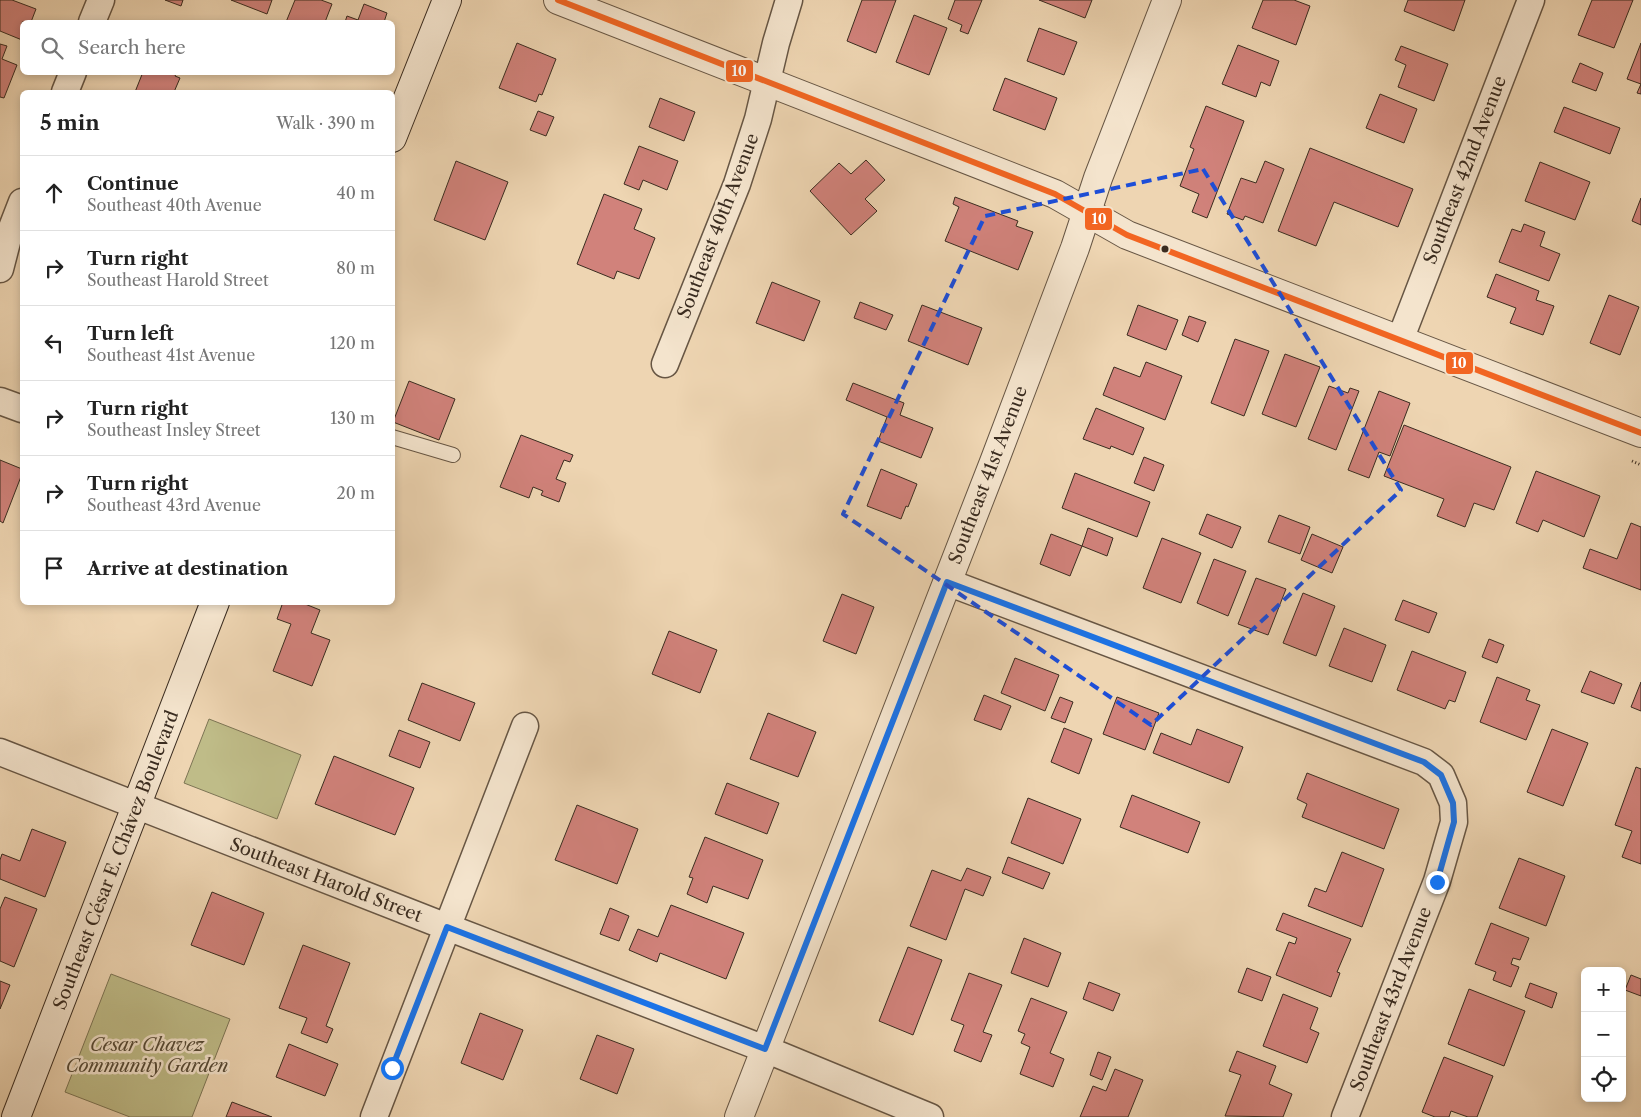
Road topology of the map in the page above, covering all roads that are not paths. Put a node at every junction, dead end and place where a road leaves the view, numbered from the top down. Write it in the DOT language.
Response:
graph roads {
  1 [pos="101,0"];
  2 [pos="447,0"];
  3 [pos="558,0"];
  4 [pos="789,0"];
  5 [pos="1167,0"];
  6 [pos="1531,0"];
  7 [pos="93,20"];
  8 [pos="72,75"];
  9 [pos="767,81"];
  10 [pos="66,90"];
  11 [pos="395,130"];
  12 [pos="20,207"];
  13 [pos="1087,212"];
  14 [pos="0,270"];
  15 [pos="1400,340"];
  16 [pos="665,364"];
  17 [pos="0,401"];
  18 [pos="20,408"];
  19 [pos="1641,433"];
  20 [pos="395,438"];
  21 [pos="453,455"];
  22 [pos="947,582"];
  23 [pos="214,605"];
  24 [pos="525,726"];
  25 [pos="0,752"];
  26 [pos="136,806"];
  27 [pos="447,927"];
  28 [pos="765,1049"];
  29 [pos="11,1114"];
  30 [pos="374,1117"];
  31 [pos="739,1117"];
  32 [pos="930,1117"];
  33 [pos="1344,1117"];
  1 -- 7 [label="street"];
  2 -- 11 [label="street"];
  3 -- 9 [label="street"];
  4 -- 9 [label="street, Southeast 40th Avenue"];
  5 -- 13 [label="street, Southeast 41st Avenue"];
  6 -- 15 [label="street, Southeast 42nd Avenue"];
  8 -- 10 [label="street"];
  9 -- 13 [label="street"];
  9 -- 16 [label="street, Southeast 40th Avenue"];
  12 -- 14 [label="street"];
  13 -- 15 [label="street"];
  13 -- 22 [label="street, Southeast 41st Avenue"];
  15 -- 19 [label="street"];
  17 -- 18 [label="street"];
  20 -- 21 [label="lane"];
  22 -- 28 [label="street, Southeast 41st Avenue"];
  22 -- 33 [label="street, Southeast 43rd Avenue"];
  23 -- 26 [label="street, Southeast César E. Chávez Boulevard"];
  24 -- 27 [label="street"];
  25 -- 26 [label="street, Southeast Harold Street"];
  26 -- 27 [label="street, Southeast Harold Street"];
  26 -- 29 [label="street, Southeast César E. Chávez Boulevard"];
  27 -- 28 [label="street, Southeast Harold Street"];
  27 -- 30 [label="street"];
  28 -- 31 [label="street, Southeast 41st Avenue"];
  28 -- 32 [label="street, Southeast Harold Street"];
}
